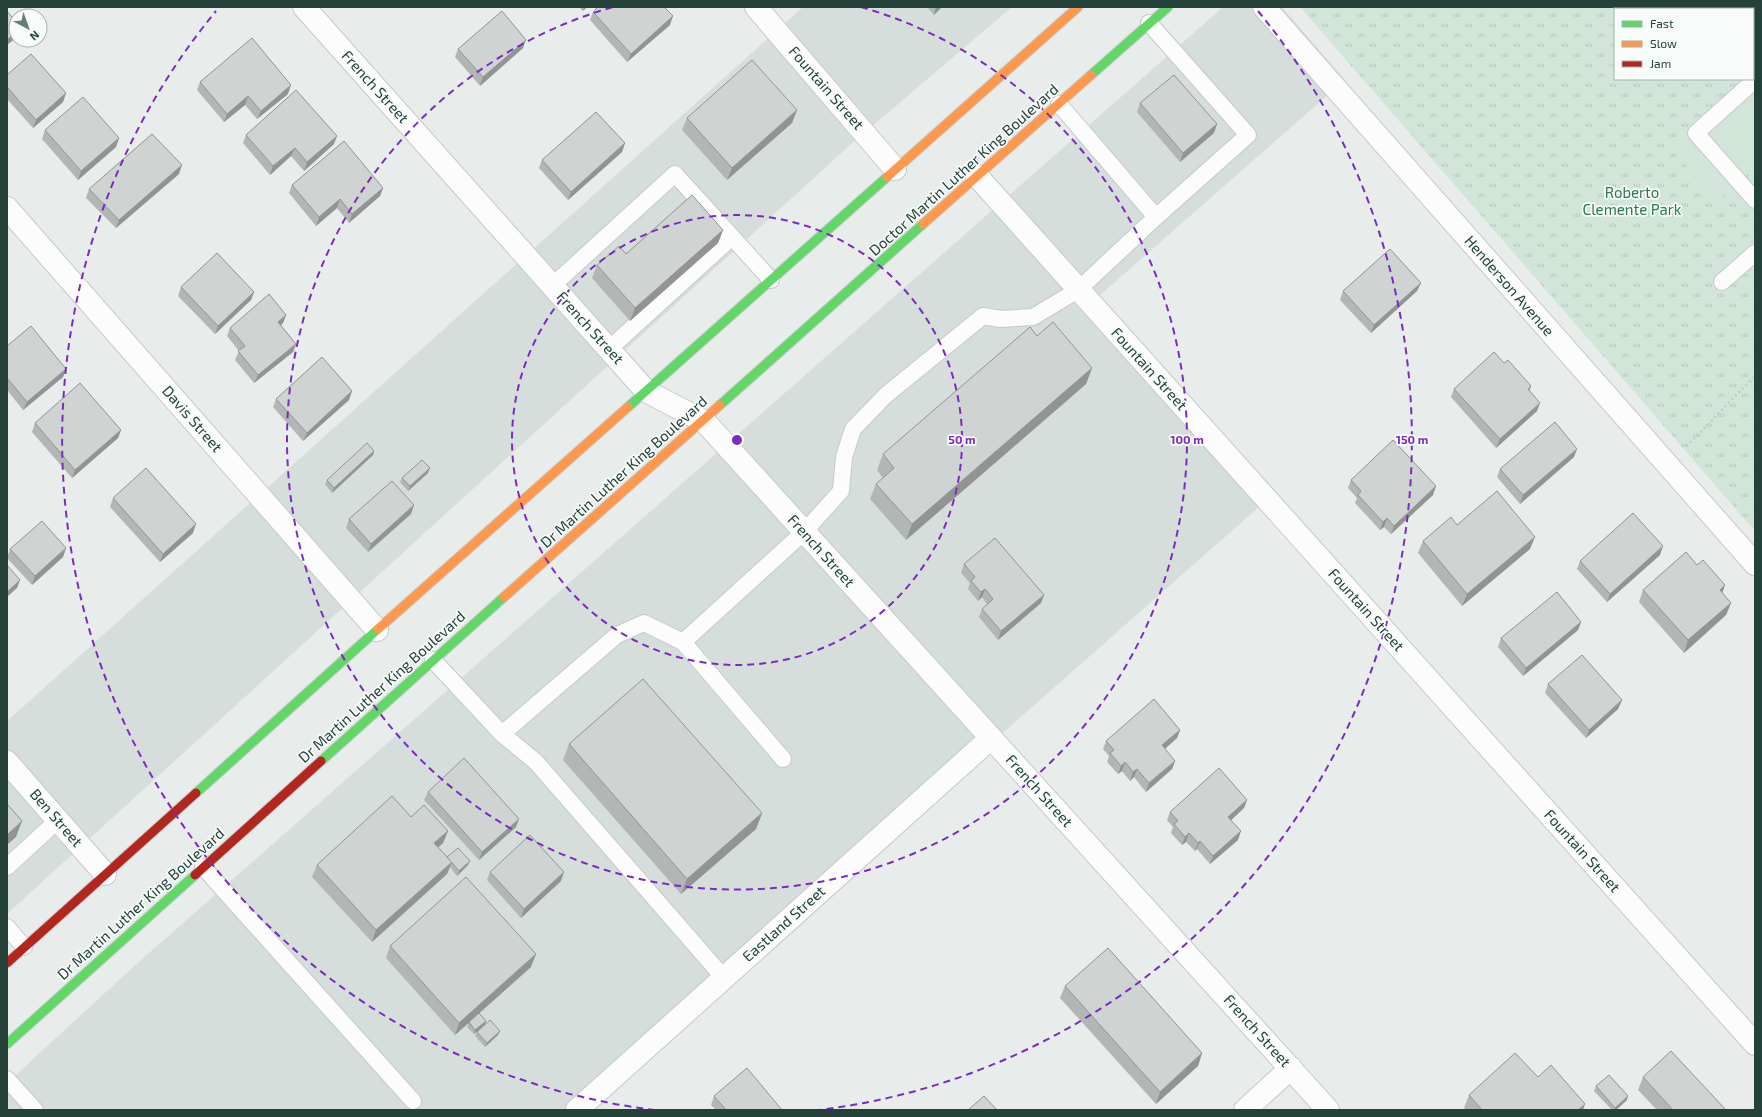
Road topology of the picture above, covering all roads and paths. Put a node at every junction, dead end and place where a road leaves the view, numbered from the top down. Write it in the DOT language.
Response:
graph roads {
  1 [pos="304,7"];
  2 [pos="756,7"];
  3 [pos="1078,7"];
  4 [pos="1168,7"];
  5 [pos="1264,7"];
  6 [pos="1149,23"];
  7 [pos="1755,80"];
  8 [pos="1059,104"];
  9 [pos="895,169"];
  10 [pos="977,176"];
  11 [pos="1755,200"];
  12 [pos="7,208"];
  13 [pos="1156,217"];
  14 [pos="732,237"];
  15 [pos="1755,253"];
  16 [pos="771,280"];
  17 [pos="1722,282"];
  18 [pos="552,286"];
  19 [pos="1078,290"];
  20 [pos="609,349"];
  21 [pos="778,353"];
  22 [pos="1755,378"];
  23 [pos="646,391"];
  24 [pos="702,421"];
  25 [pos="1667,464"];
  26 [pos="804,532"];
  27 [pos="1755,564"];
  28 [pos="377,630"];
  29 [pos="682,642"];
  30 [pos="433,660"];
  31 [pos="502,734"];
  32 [pos="991,738"];
  33 [pos="782,759"];
  34 [pos="7,762"];
  35 [pos="58,820"];
  36 [pos="7,867"];
  37 [pos="203,867"];
  38 [pos="105,874"];
  39 [pos="7,927"];
  40 [pos="24,947"];
  41 [pos="7,963"];
  42 [pos="724,978"];
  43 [pos="7,1044"];
  44 [pos="1755,1044"];
  45 [pos="1291,1068"];
  46 [pos="7,1079"];
  47 [pos="414,1101"];
  48 [pos="36,1110"];
  49 [pos="577,1110"];
  50 [pos="1245,1110"];
  51 [pos="1328,1110"];
  1 -- 18 [label="street, French Street"];
  2 -- 9 [label="street, Fountain Street"];
  3 -- 9 [label="main road"];
  4 -- 6 [label="main road, Doctor Martin Luther King Boulevard"];
  5 -- 25 [label="street, Henderson Avenue"];
  6 -- 8 [label="main road, Doctor Martin Luther King Boulevard"];
  6 -- 13 [label="lane"];
  7 -- 11 [label="lane"];
  8 -- 10 [label="main road, Doctor Martin Luther King Boulevard"];
  8 -- 13 [label="lane"];
  9 -- 16 [label="main road"];
  10 -- 19 [label="street, Fountain Street"];
  10 -- 21 [label="main road, Doctor Martin Luther King Boulevard"];
  12 -- 28 [label="street, Davis Street"];
  13 -- 19 [label="lane"];
  14 -- 16 [label="lane"];
  14 -- 18 [label="lane"];
  14 -- 20 [label="lane"];
  15 -- 17 [label="lane"];
  16 -- 23 [label="main road"];
  18 -- 20 [label="street, French Street"];
  19 -- 26 [label="lane"];
  19 -- 44 [label="street, Fountain Street"];
  20 -- 23 [label="street, French Street"];
  21 -- 24 [label="main road, Dr Martin Luther King Boulevard"];
  22 -- 25 [label="path"];
  23 -- 24 [label="street, French Street"];
  23 -- 28 [label="main road"];
  24 -- 26 [label="street, French Street"];
  24 -- 30 [label="main road, Dr Martin Luther King Boulevard"];
  25 -- 27 [label="street, Henderson Avenue"];
  26 -- 29 [label="lane"];
  26 -- 32 [label="street, French Street"];
  28 -- 38 [label="main road"];
  29 -- 31 [label="lane"];
  29 -- 33 [label="lane"];
  30 -- 31 [label="lane"];
  30 -- 37 [label="main road, Dr Martin Luther King Boulevard"];
  31 -- 42 [label="lane"];
  32 -- 42 [label="street, Eastland Street"];
  32 -- 45 [label="street, French Street"];
  34 -- 35 [label="street, Ben Street"];
  35 -- 36 [label="lane"];
  35 -- 38 [label="street, Ben Street"];
  37 -- 43 [label="main road, Dr Martin Luther King Boulevard"];
  37 -- 47 [label="lane"];
  38 -- 40 [label="main road"];
  39 -- 40 [label="lane"];
  40 -- 41 [label="main road"];
  42 -- 49 [label="street, Eastland Street"];
  45 -- 50 [label="street"];
  45 -- 51 [label="street, French Street"];
  46 -- 48 [label="lane"];
}
